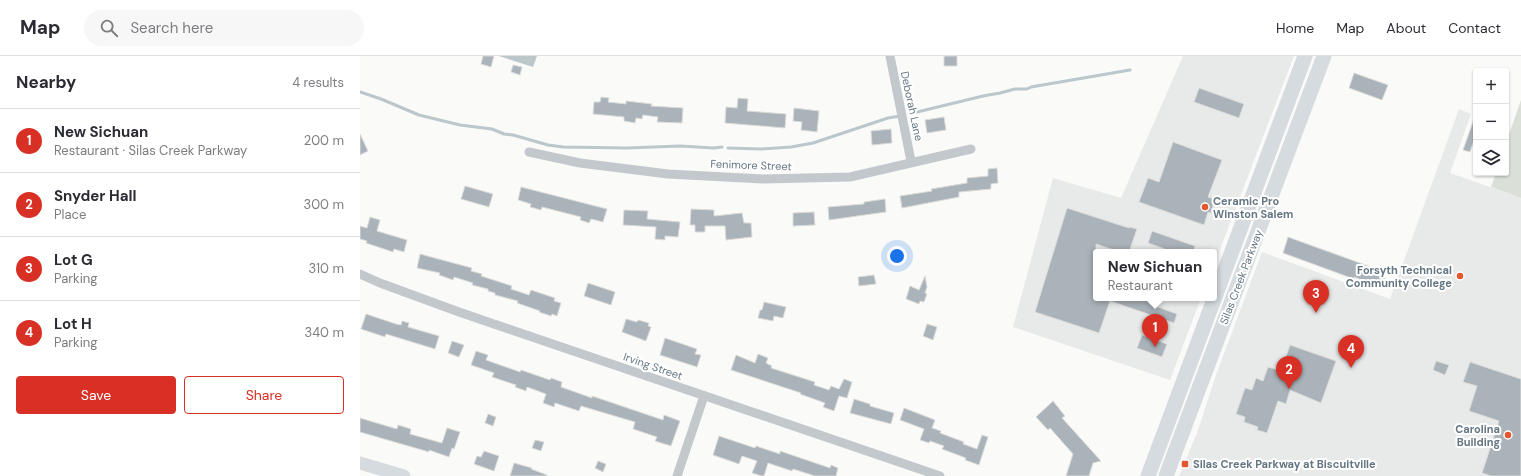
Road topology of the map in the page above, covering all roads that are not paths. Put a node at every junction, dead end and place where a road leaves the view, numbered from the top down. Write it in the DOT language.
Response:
graph roads {
  1 [pos="890,56"];
  2 [pos="1305,56"];
  3 [pos="1324,56"];
  4 [pos="1276,134"];
  5 [pos="971,149"];
  6 [pos="529,152"];
  7 [pos="912,162"];
  8 [pos="1248,260"];
  9 [pos="360,274"];
  10 [pos="1217,292"];
  11 [pos="1213,301"];
  12 [pos="704,396"];
  13 [pos="360,462"];
  14 [pos="404,476"];
  15 [pos="677,476"];
  16 [pos="940,476"];
  17 [pos="1148,476"];
  18 [pos="1166,476"];
  1 -- 7 [label="street, Deborah Lane"];
  2 -- 4 [label="main road, Silas Creek Parkway"];
  3 -- 8 [label="main road, Silas Creek Parkway"];
  4 -- 8 [label="main road"];
  4 -- 10 [label="main road, Silas Creek Parkway"];
  5 -- 7 [label="street, Fenimore Street"];
  6 -- 7 [label="street, Fenimore Street"];
  8 -- 18 [label="main road, Silas Creek Parkway"];
  9 -- 12 [label="street, Irving Street"];
  11 -- 17 [label="main road, Silas Creek Parkway"];
  12 -- 15 [label="street"];
  12 -- 16 [label="street, Irving Street"];
  13 -- 14 [label="main road"];
}
